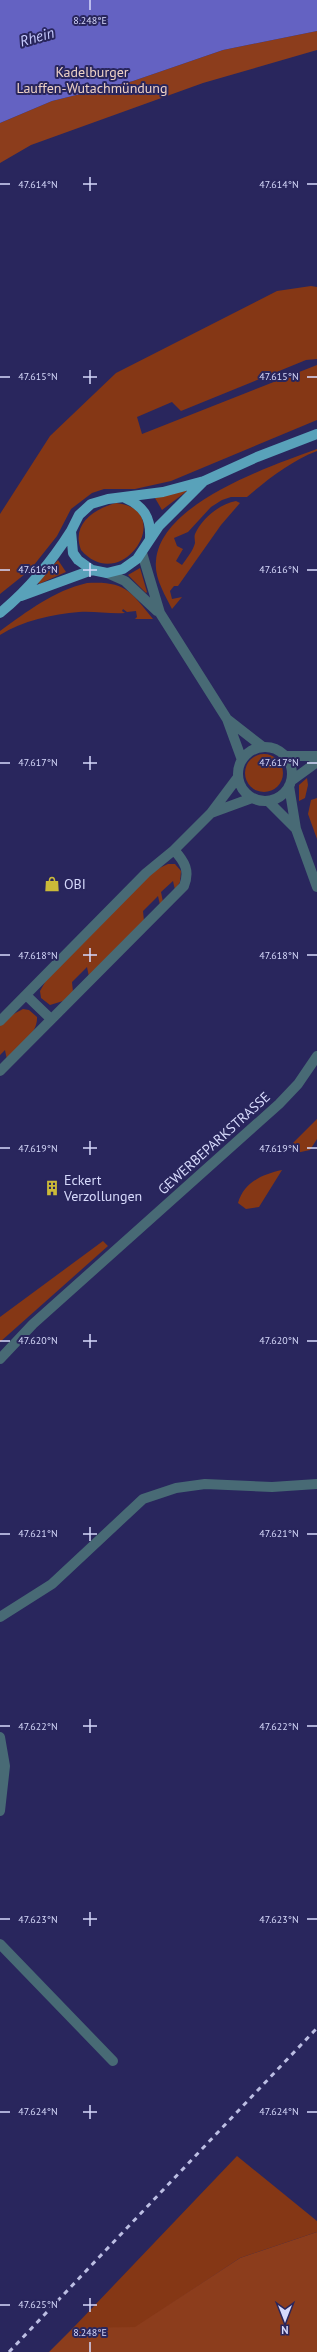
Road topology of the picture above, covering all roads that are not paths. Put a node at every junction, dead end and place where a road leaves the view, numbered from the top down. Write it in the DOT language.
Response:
graph roads {
  1 [pos="317,434"];
  2 [pos="204,481"];
  3 [pos="125,498"];
  4 [pos="71,531"];
  5 [pos="150,538"];
  6 [pos="142,553"];
  7 [pos="92,570"];
  8 [pos="107,573"];
  9 [pos="20,596"];
  10 [pos="0,613"];
  11 [pos="160,613"];
  12 [pos="227,719"];
  13 [pos="263,747"];
  14 [pos="285,756"];
  15 [pos="317,756"];
  16 [pos="242,760"];
  17 [pos="317,762"];
  18 [pos="238,777"];
  19 [pos="290,783"];
  20 [pos="252,798"];
  21 [pos="268,801"];
  22 [pos="211,813"];
  23 [pos="296,829"];
  24 [pos="174,850"];
  25 [pos="317,887"];
  26 [pos="26,995"];
  27 [pos="51,1018"];
  28 [pos="0,1021"];
  29 [pos="317,1056"];
  30 [pos="0,1071"];
  31 [pos="0,1359"];
  32 [pos="317,1484"];
  33 [pos="0,1617"];
  34 [pos="0,1737"];
  35 [pos="0,1811"];
  36 [pos="0,1944"];
  37 [pos="113,2061"];
  1 -- 2 [label="main road"];
  2 -- 3 [label="main road"];
  2 -- 5 [label="main road"];
  3 -- 4 [label="main road"];
  3 -- 5 [label="main road"];
  4 -- 7 [label="main road"];
  4 -- 9 [label="main road"];
  5 -- 6 [label="main road"];
  6 -- 8 [label="main road"];
  6 -- 11 [label="street"];
  7 -- 8 [label="main road"];
  7 -- 9 [label="main road"];
  8 -- 11 [label="street"];
  9 -- 10 [label="main road"];
  11 -- 12 [label="street"];
  12 -- 13 [label="street"];
  12 -- 16 [label="street"];
  13 -- 14 [label="street"];
  13 -- 16 [label="street"];
  14 -- 15 [label="street"];
  14 -- 19 [label="street"];
  16 -- 18 [label="street"];
  17 -- 19 [label="street"];
  18 -- 20 [label="street"];
  18 -- 22 [label="street"];
  19 -- 21 [label="street"];
  19 -- 23 [label="street"];
  20 -- 21 [label="street"];
  20 -- 22 [label="street"];
  21 -- 23 [label="street"];
  22 -- 24 [label="street"];
  23 -- 25 [label="street"];
  24 -- 26 [label="street"];
  24 -- 27 [label="street"];
  26 -- 27 [label="street"];
  26 -- 28 [label="street"];
  27 -- 30 [label="street"];
  29 -- 31 [label="street, GEWERBEPARKSTRASSE"];
  32 -- 33 [label="street"];
  34 -- 35 [label="street"];
  36 -- 37 [label="street"];
}
